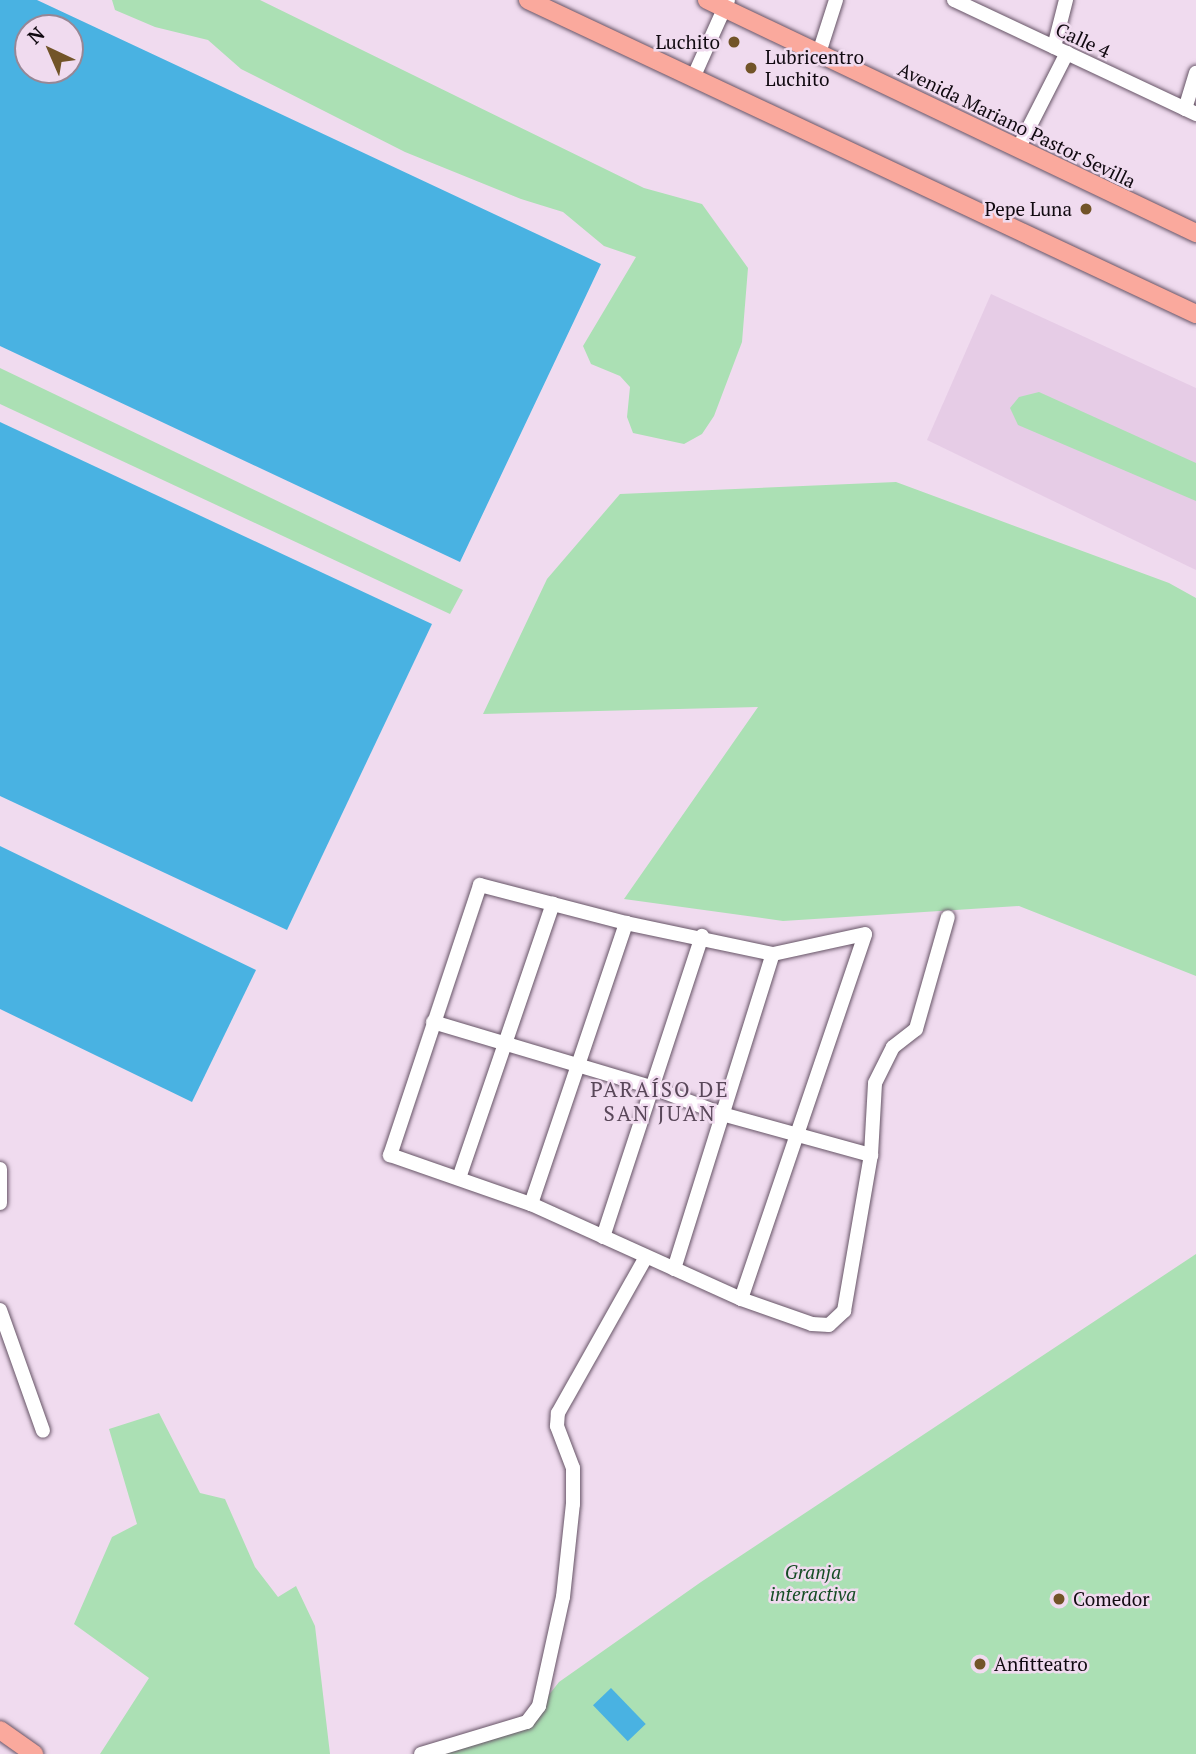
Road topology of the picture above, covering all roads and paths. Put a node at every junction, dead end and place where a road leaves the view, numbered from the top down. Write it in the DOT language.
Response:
graph roads {
  1 [pos="528,0"];
  2 [pos="707,0"];
  3 [pos="836,0"];
  4 [pos="954,0"];
  5 [pos="1066,0"];
  6 [pos="727,4"];
  7 [pos="1060,50"];
  8 [pos="819,53"];
  9 [pos="1196,73"];
  10 [pos="693,78"];
  11 [pos="1191,111"];
  12 [pos="1018,149"];
  13 [pos="1196,233"];
  14 [pos="1195,314"];
  15 [pos="552,904"];
  16 [pos="948,917"];
  17 [pos="626,923"];
  18 [pos="702,936"];
  19 [pos="773,954"];
  20 [pos="433,1022"];
  21 [pos="505,1044"];
  22 [pos="578,1065"];
  23 [pos="651,1087"];
  24 [pos="722,1114"];
  25 [pos="796,1135"];
  26 [pos="871,1155"];
  27 [pos="0,1169"];
  28 [pos="459,1178"];
  29 [pos="0,1203"];
  30 [pos="531,1203"];
  31 [pos="603,1237"];
  32 [pos="646,1257"];
  33 [pos="674,1269"];
  34 [pos="741,1299"];
  35 [pos="0,1310"];
  36 [pos="43,1431"];
  37 [pos="0,1730"];
  38 [pos="34,1754"];
  39 [pos="421,1754"];
  1 -- 10 [label="main road"];
  2 -- 6 [label="main road, Avenida Mariano Pastor Sevilla"];
  3 -- 8 [label="street"];
  4 -- 7 [label="street, Calle 4"];
  5 -- 7 [label="street"];
  6 -- 8 [label="main road, Avenida Mariano Pastor Sevilla"];
  6 -- 10 [label="street"];
  7 -- 11 [label="street, Calle 4"];
  7 -- 12 [label="street"];
  8 -- 12 [label="main road, Avenida Mariano Pastor Sevilla"];
  9 -- 11 [label="street"];
  10 -- 14 [label="main road"];
  12 -- 13 [label="main road, Avenida Mariano Pastor Sevilla"];
  15 -- 17 [label="street"];
  15 -- 20 [label="street"];
  15 -- 21 [label="street"];
  16 -- 26 [label="street"];
  17 -- 18 [label="street"];
  17 -- 22 [label="street"];
  18 -- 19 [label="street"];
  18 -- 23 [label="street"];
  19 -- 24 [label="street"];
  19 -- 25 [label="street"];
  20 -- 21 [label="street"];
  20 -- 28 [label="street"];
  21 -- 22 [label="street"];
  21 -- 28 [label="street"];
  22 -- 23 [label="street"];
  22 -- 30 [label="street"];
  23 -- 24 [label="street"];
  23 -- 31 [label="street"];
  24 -- 25 [label="street"];
  24 -- 33 [label="street"];
  25 -- 26 [label="street"];
  25 -- 34 [label="street"];
  26 -- 34 [label="street"];
  27 -- 29 [label="street"];
  28 -- 30 [label="street"];
  30 -- 31 [label="street"];
  31 -- 32 [label="street"];
  32 -- 33 [label="street"];
  32 -- 39 [label="street"];
  33 -- 34 [label="street"];
  35 -- 36 [label="street"];
  37 -- 38 [label="main road"];
}
